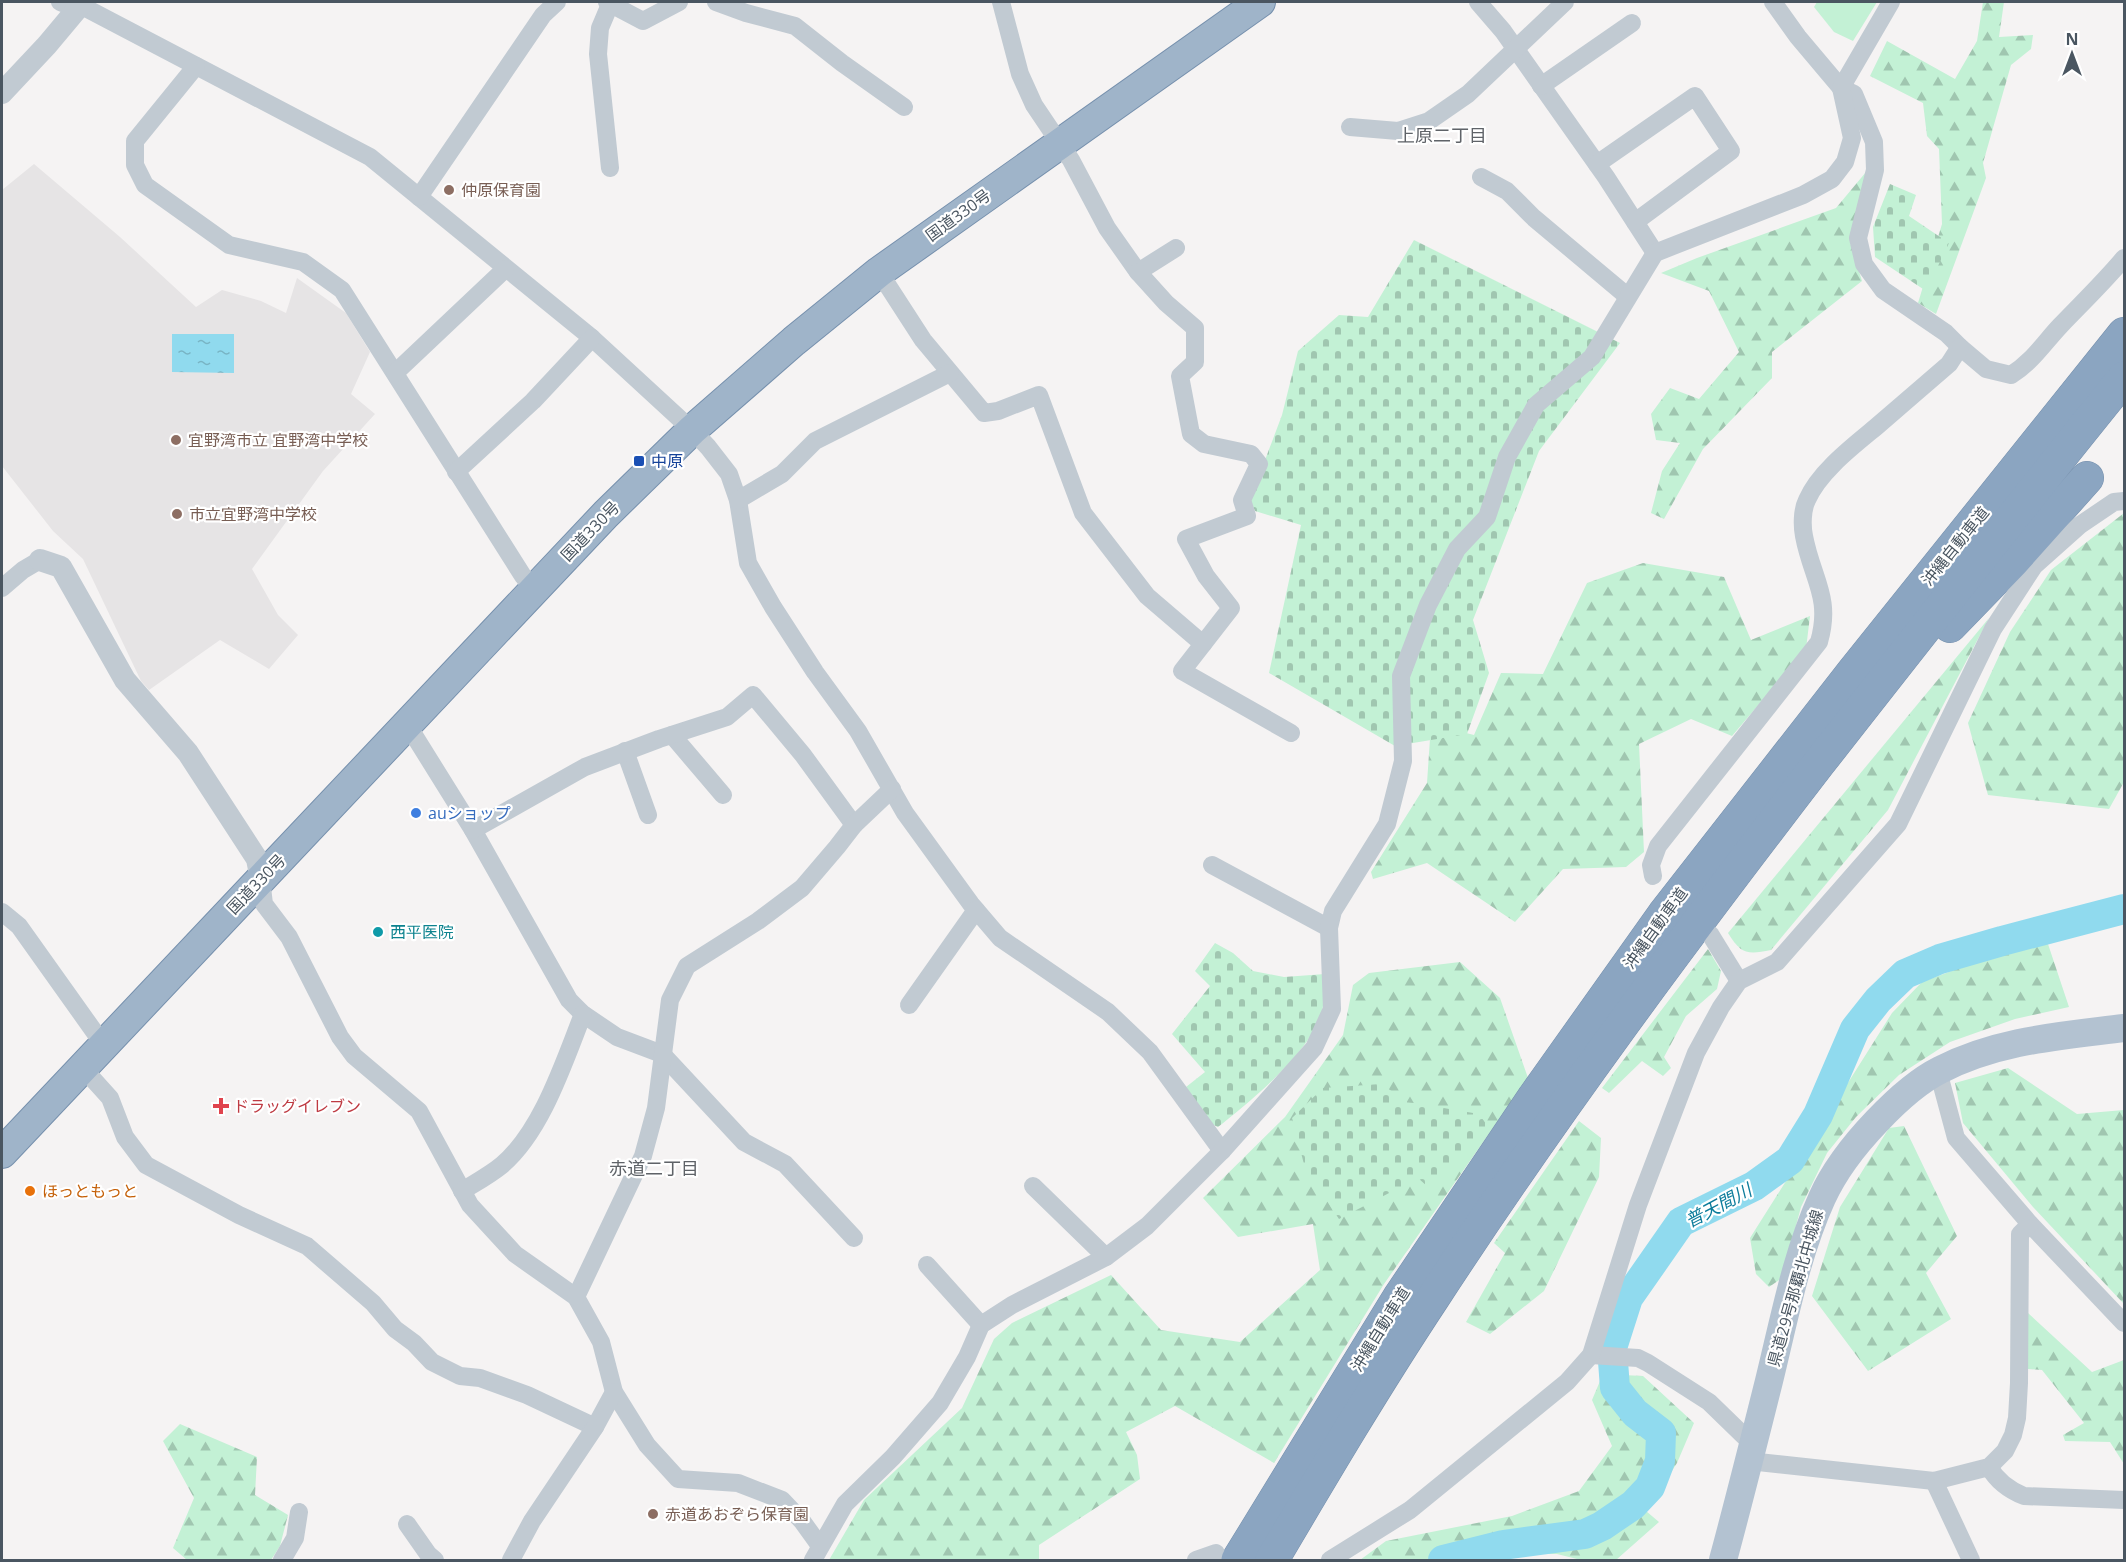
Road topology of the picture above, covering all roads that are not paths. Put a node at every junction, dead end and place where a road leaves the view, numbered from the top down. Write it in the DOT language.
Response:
graph roads {
  1 [pos="557,2"];
  2 [pos="609,2"];
  3 [pos="679,2"];
  4 [pos="716,2"];
  5 [pos="1001,2"];
  6 [pos="1260,2"];
  7 [pos="1478,2"];
  8 [pos="1565,2"];
  9 [pos="1773,2"];
  10 [pos="1891,2"];
  11 [pos="75,4"];
  12 [pos="1632,23"];
  13 [pos="1515,49"];
  14 [pos="196,66"];
  15 [pos="1541,86"];
  16 [pos="1841,88"];
  17 [pos="2,93"];
  18 [pos="904,107"];
  19 [pos="1350,127"];
  20 [pos="1060,142"];
  21 [pos="1597,165"];
  22 [pos="610,168"];
  23 [pos="1482,177"];
  24 [pos="420,197"];
  25 [pos="1635,222"];
  26 [pos="1176,248"];
  27 [pos="1655,253"];
  28 [pos="2124,258"];
  29 [pos="505,269"];
  30 [pos="879,272"];
  31 [pos="1138,272"];
  32 [pos="1627,296"];
  33 [pos="2124,334"];
  34 [pos="592,338"];
  35 [pos="1960,348"];
  36 [pos="395,373"];
  37 [pos="950,373"];
  38 [pos="2124,378"];
  39 [pos="692,430"];
  40 [pos="456,472"];
  41 [pos="2087,478"];
  42 [pos="738,500"];
  43 [pos="2124,501"];
  44 [pos="40,560"];
  45 [pos="2,588"];
  46 [pos="534,590"];
  47 [pos="1203,644"];
  48 [pos="1885,679"];
  49 [pos="407,724"];
  50 [pos="1291,733"];
  51 [pos="672,735"];
  52 [pos="625,752"];
  53 [pos="892,789"];
  54 [pos="723,795"];
  55 [pos="648,815"];
  56 [pos="854,825"];
  57 [pos="472,830"];
  58 [pos="1212,865"];
  59 [pos="1653,876"];
  60 [pos="261,879"];
  61 [pos="976,910"];
  62 [pos="2,912"];
  63 [pos="1329,928"];
  64 [pos="1710,934"];
  65 [pos="1739,981"];
  66 [pos="909,1005"];
  67 [pos="583,1014"];
  68 [pos="2124,1028"];
  69 [pos="103,1044"];
  70 [pos="662,1054"];
  71 [pos="82,1067"];
  72 [pos="1938,1071"];
  73 [pos="1222,1151"];
  74 [pos="2,1153"];
  75 [pos="1033,1186"];
  76 [pos="462,1191"];
  77 [pos="2030,1224"];
  78 [pos="854,1238"];
  79 [pos="1106,1257"];
  80 [pos="927,1266"];
  81 [pos="576,1297"];
  82 [pos="2124,1323"];
  83 [pos="981,1325"];
  84 [pos="1592,1355"];
  85 [pos="614,1392"];
  86 [pos="595,1427"];
  87 [pos="1751,1452"];
  88 [pos="1989,1467"];
  89 [pos="1934,1481"];
  90 [pos="2124,1500"];
  91 [pos="299,1512"];
  92 [pos="406,1524"];
  93 [pos="817,1553"];
  94 [pos="1227,1557"];
  95 [pos="282,1560"];
  96 [pos="435,1560"];
  97 [pos="511,1560"];
  98 [pos="1196,1560"];
  99 [pos="1272,1560"];
  100 [pos="1330,1560"];
  101 [pos="1723,1560"];
  102 [pos="1971,1560"];
  1 -- 24 [label="street"];
  2 -- 3 [label="street"];
  2 -- 22 [label="street"];
  4 -- 18 [label="street"];
  5 -- 20 [label="street"];
  6 -- 20 [label="highway, 国道330号"];
  7 -- 13 [label="street"];
  8 -- 13 [label="street"];
  9 -- 16 [label="street"];
  10 -- 16 [label="street"];
  11 -- 14 [label="street"];
  11 -- 17 [label="street"];
  12 -- 15 [label="street"];
  13 -- 15 [label="street"];
  13 -- 19 [label="street"];
  14 -- 24 [label="street"];
  14 -- 36 [label="street"];
  15 -- 21 [label="street"];
  16 -- 27 [label="street"];
  16 -- 35 [label="street"];
  20 -- 30 [label="highway, 国道330号"];
  20 -- 31 [label="street"];
  21 -- 25 [label="street"];
  21 -- 25 [label="street"];
  23 -- 32 [label="street"];
  24 -- 29 [label="street"];
  25 -- 27 [label="street"];
  26 -- 31 [label="street"];
  27 -- 32 [label="street"];
  28 -- 35 [label="street"];
  29 -- 34 [label="street"];
  29 -- 36 [label="street"];
  30 -- 37 [label="street"];
  30 -- 39 [label="highway, 国道330号"];
  31 -- 47 [label="street"];
  32 -- 63 [label="street"];
  33 -- 94 [label="highway, 沖縄自動車道"];
  34 -- 39 [label="street"];
  34 -- 40 [label="street"];
  35 -- 59 [label="street"];
  36 -- 40 [label="street"];
  37 -- 42 [label="street"];
  37 -- 47 [label="street"];
  38 -- 48 [label="highway, 沖縄自動車道"];
  39 -- 42 [label="street"];
  39 -- 46 [label="highway, 国道330号"];
  40 -- 46 [label="street"];
  41 -- 48 [label="highway"];
  42 -- 53 [label="street"];
  43 -- 65 [label="street"];
  44 -- 45 [label="street"];
  44 -- 60 [label="street"];
  46 -- 49 [label="highway, 国道330号"];
  47 -- 50 [label="street"];
  48 -- 99 [label="highway, 沖縄自動車道"];
  49 -- 57 [label="street"];
  49 -- 60 [label="highway, 国道330号"];
  51 -- 52 [label="street"];
  51 -- 54 [label="street"];
  51 -- 56 [label="street"];
  52 -- 55 [label="street"];
  52 -- 57 [label="street"];
  53 -- 56 [label="street"];
  53 -- 61 [label="street"];
  56 -- 70 [label="street"];
  57 -- 67 [label="street"];
  58 -- 63 [label="street"];
  60 -- 69 [label="highway, 国道330号"];
  60 -- 76 [label="street"];
  61 -- 66 [label="street"];
  61 -- 73 [label="street"];
  62 -- 69 [label="street"];
  63 -- 73 [label="street"];
  64 -- 65 [label="street"];
  65 -- 84 [label="street"];
  67 -- 70 [label="street"];
  67 -- 76 [label="street"];
  68 -- 72 [label="main road, 県道29号那覇北中城線"];
  69 -- 71 [label="highway, 国道330号"];
  70 -- 78 [label="street"];
  70 -- 81 [label="street"];
  71 -- 74 [label="highway, 国道330号"];
  71 -- 86 [label="street"];
  72 -- 77 [label="street"];
  72 -- 87 [label="main road, 県道29号那覇北中城線"];
  73 -- 79 [label="street"];
  75 -- 79 [label="street"];
  76 -- 81 [label="street"];
  77 -- 82 [label="street"];
  77 -- 88 [label="street"];
  79 -- 83 [label="street"];
  80 -- 83 [label="street"];
  81 -- 85 [label="street"];
  83 -- 93 [label="street"];
  84 -- 87 [label="street"];
  84 -- 100 [label="street"];
  85 -- 86 [label="street"];
  85 -- 93 [label="street"];
  86 -- 97 [label="street"];
  87 -- 89 [label="street"];
  87 -- 101 [label="main road, 県道29号那覇北中城線"];
  88 -- 89 [label="street"];
  88 -- 90 [label="street"];
  89 -- 102 [label="street"];
  91 -- 95 [label="street"];
  92 -- 96 [label="street"];
  94 -- 98 [label="street"];
}
